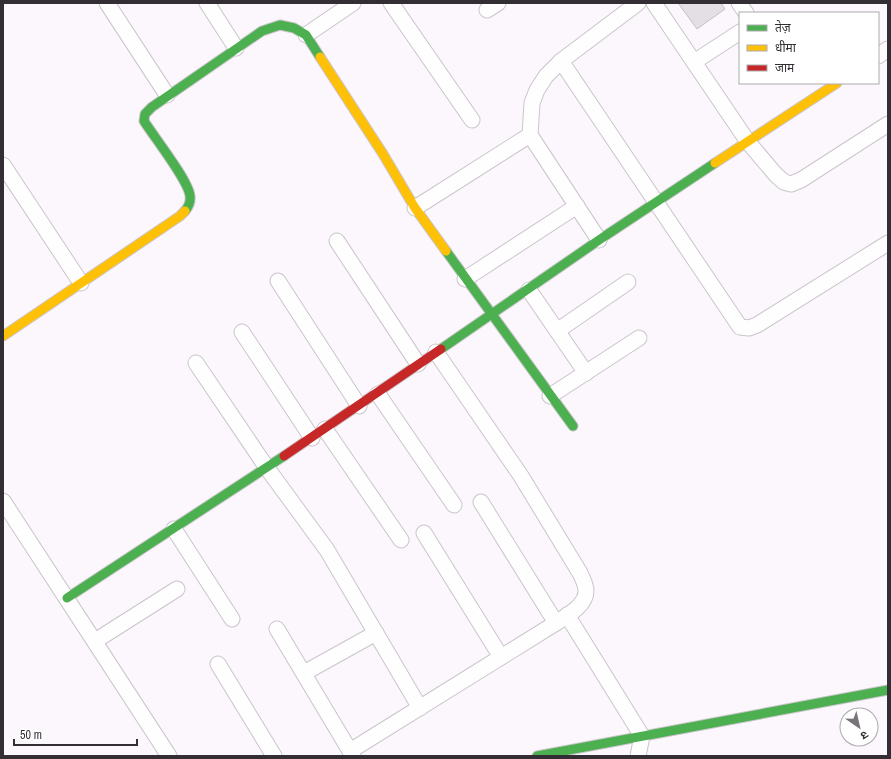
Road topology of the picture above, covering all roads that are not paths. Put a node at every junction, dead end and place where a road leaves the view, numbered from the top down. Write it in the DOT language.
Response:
graph roads {
  1 [pos="107,3"];
  2 [pos="207,3"];
  3 [pos="353,3"];
  4 [pos="391,3"];
  5 [pos="638,3"];
  6 [pos="654,3"];
  7 [pos="739,3"];
  8 [pos="745,12"];
  9 [pos="739,33"];
  10 [pos="306,35"];
  11 [pos="236,48"];
  12 [pos="888,49"];
  13 [pos="879,55"];
  14 [pos="561,61"];
  15 [pos="694,62"];
  16 [pos="835,84"];
  17 [pos="167,95"];
  18 [pos="472,120"];
  19 [pos="888,124"];
  20 [pos="530,135"];
  21 [pos="748,142"];
  22 [pos="3,165"];
  23 [pos="656,203"];
  24 [pos="577,206"];
  25 [pos="415,208"];
  26 [pos="599,240"];
  27 [pos="337,241"];
  28 [pos="888,243"];
  29 [pos="465,278"];
  30 [pos="278,280"];
  31 [pos="628,282"];
  32 [pos="81,283"];
  33 [pos="529,290"];
  34 [pos="492,315"];
  35 [pos="557,331"];
  36 [pos="242,332"];
  37 [pos="3,336"];
  38 [pos="639,338"];
  39 [pos="436,352"];
  40 [pos="196,363"];
  41 [pos="418,364"];
  42 [pos="586,373"];
  43 [pos="378,394"];
  44 [pos="550,396"];
  45 [pos="359,406"];
  46 [pos="573,426"];
  47 [pos="325,429"];
  48 [pos="312,438"];
  49 [pos="267,468"];
  50 [pos="481,502"];
  51 [pos="454,506"];
  52 [pos="6,511"];
  53 [pos="174,529"];
  54 [pos="424,533"];
  55 [pos="401,540"];
  56 [pos="177,589"];
  57 [pos="67,598"];
  58 [pos="232,619"];
  59 [pos="562,619"];
  60 [pos="277,629"];
  61 [pos="376,633"];
  62 [pos="95,641"];
  63 [pos="501,657"];
  64 [pos="218,664"];
  65 [pos="304,673"];
  66 [pos="888,690"];
  67 [pos="420,708"];
  68 [pos="642,736"];
  69 [pos="352,753"];
  70 [pos="169,756"];
  71 [pos="274,756"];
  72 [pos="537,756"];
  73 [pos="638,756"];
  1 -- 17 [label="street"];
  2 -- 11 [label="street"];
  3 -- 10 [label="street"];
  4 -- 18 [label="street"];
  5 -- 14 [label="street"];
  6 -- 15 [label="street"];
  7 -- 8 [label="street"];
  9 -- 15 [label="street"];
  10 -- 11 [label="street"];
  10 -- 25 [label="street"];
  11 -- 17 [label="street"];
  12 -- 13 [label="street"];
  14 -- 20 [label="street"];
  14 -- 23 [label="street"];
  15 -- 21 [label="street"];
  16 -- 21 [label="street"];
  17 -- 32 [label="street"];
  19 -- 21 [label="street"];
  20 -- 24 [label="street"];
  20 -- 25 [label="street"];
  21 -- 23 [label="street"];
  22 -- 32 [label="street"];
  23 -- 26 [label="street"];
  23 -- 28 [label="street"];
  24 -- 26 [label="street"];
  24 -- 29 [label="street"];
  25 -- 29 [label="street"];
  26 -- 33 [label="street"];
  27 -- 41 [label="street"];
  29 -- 34 [label="street"];
  30 -- 45 [label="street"];
  31 -- 35 [label="street"];
  32 -- 37 [label="street"];
  33 -- 34 [label="street"];
  33 -- 35 [label="street"];
  34 -- 39 [label="street"];
  34 -- 44 [label="street"];
  35 -- 42 [label="street"];
  36 -- 48 [label="street"];
  38 -- 42 [label="street"];
  39 -- 41 [label="street"];
  39 -- 59 [label="street"];
  40 -- 49 [label="street"];
  41 -- 43 [label="street"];
  42 -- 44 [label="street"];
  43 -- 45 [label="street"];
  43 -- 51 [label="street"];
  44 -- 46 [label="street"];
  45 -- 47 [label="street"];
  47 -- 48 [label="street"];
  47 -- 55 [label="street"];
  48 -- 49 [label="street"];
  49 -- 53 [label="street"];
  49 -- 61 [label="street"];
  50 -- 59 [label="street"];
  52 -- 57 [label="street"];
  53 -- 57 [label="street"];
  53 -- 58 [label="street"];
  54 -- 63 [label="street"];
  56 -- 62 [label="street"];
  57 -- 62 [label="street"];
  59 -- 63 [label="street"];
  59 -- 68 [label="street"];
  60 -- 65 [label="street"];
  61 -- 65 [label="street"];
  61 -- 67 [label="street"];
  62 -- 70 [label="street"];
  63 -- 67 [label="street"];
  64 -- 71 [label="street"];
  65 -- 69 [label="street"];
  66 -- 68 [label="street"];
  67 -- 69 [label="street"];
  68 -- 72 [label="street"];
  68 -- 73 [label="street"];
}
